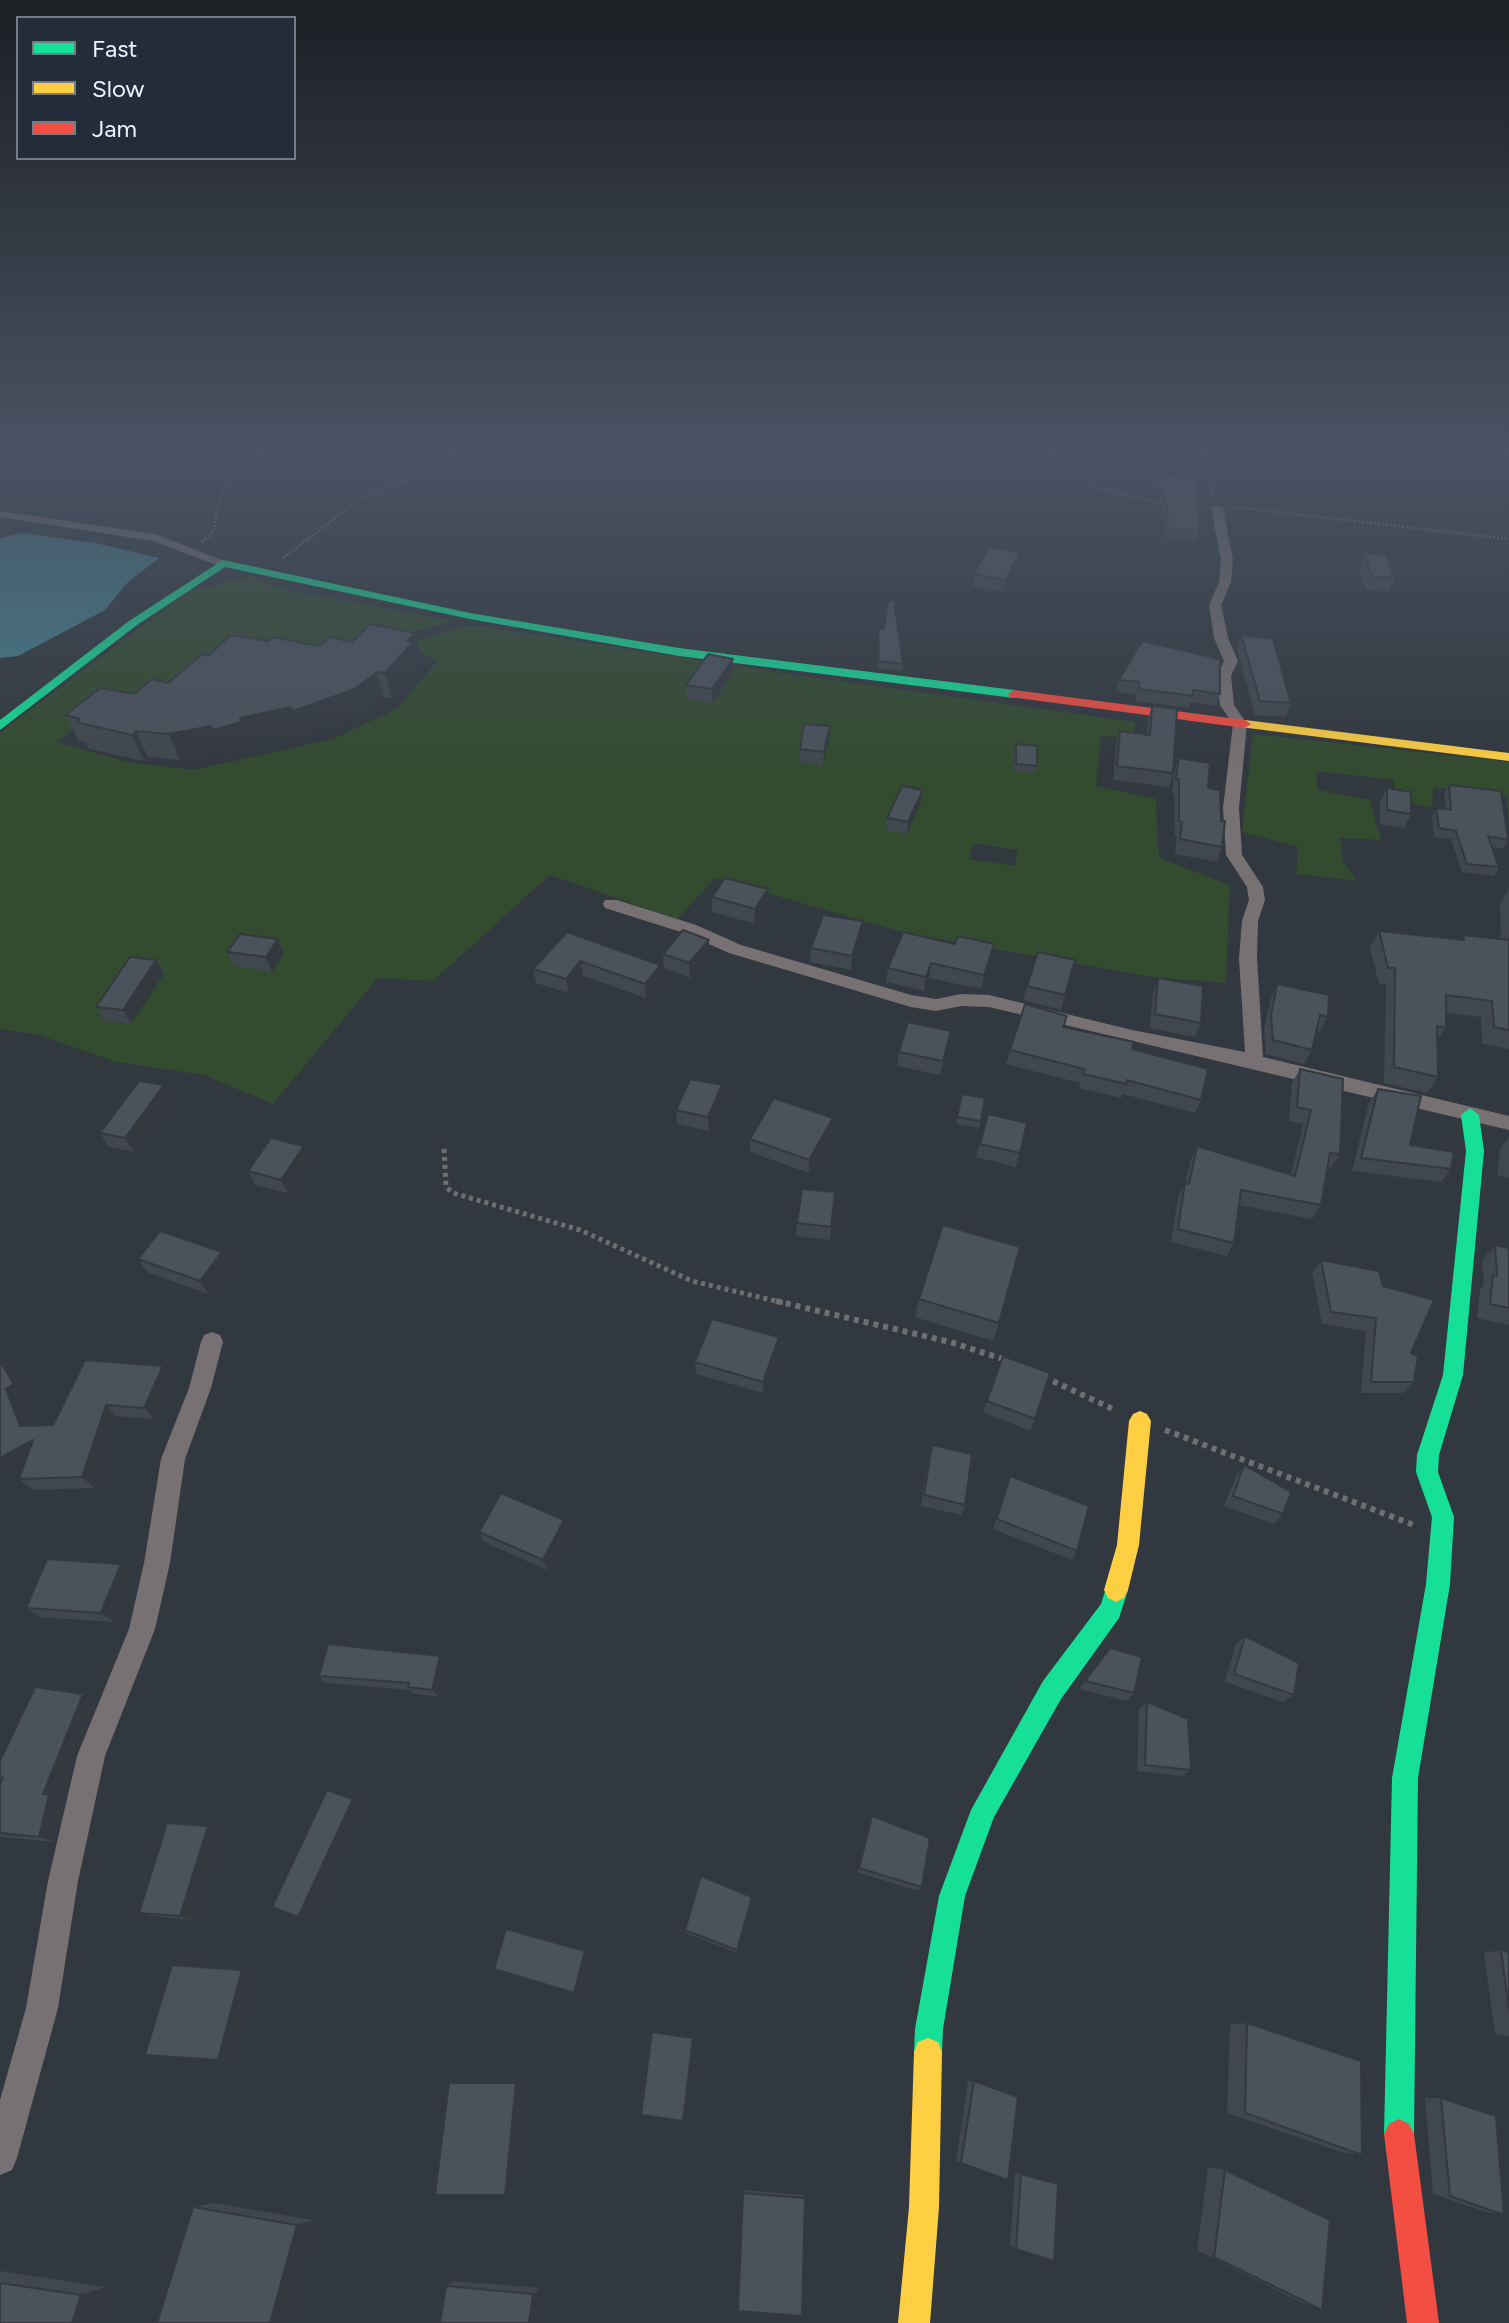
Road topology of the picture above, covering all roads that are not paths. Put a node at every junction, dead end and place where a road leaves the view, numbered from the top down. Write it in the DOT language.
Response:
graph roads {
  1 [pos="214,559"];
  2 [pos="1227,559"];
  3 [pos="223,563"];
  4 [pos="1240,724"];
  5 [pos="0,726"];
  6 [pos="1509,757"];
  7 [pos="611,904"];
  8 [pos="1254,1061"];
  9 [pos="1470,1115"];
  10 [pos="1509,1123"];
  11 [pos="212,1342"];
  12 [pos="1140,1421"];
  13 [pos="0,2158"];
  14 [pos="914,2323"];
  15 [pos="1423,2323"];
  1 -- 3 [label="street"];
  2 -- 4 [label="street"];
  3 -- 4 [label="street"];
  3 -- 5 [label="street"];
  4 -- 6 [label="street"];
  4 -- 8 [label="street"];
  7 -- 8 [label="street"];
  8 -- 9 [label="street"];
  9 -- 10 [label="street"];
  9 -- 15 [label="street"];
  11 -- 13 [label="street"];
  12 -- 14 [label="street"];
}
